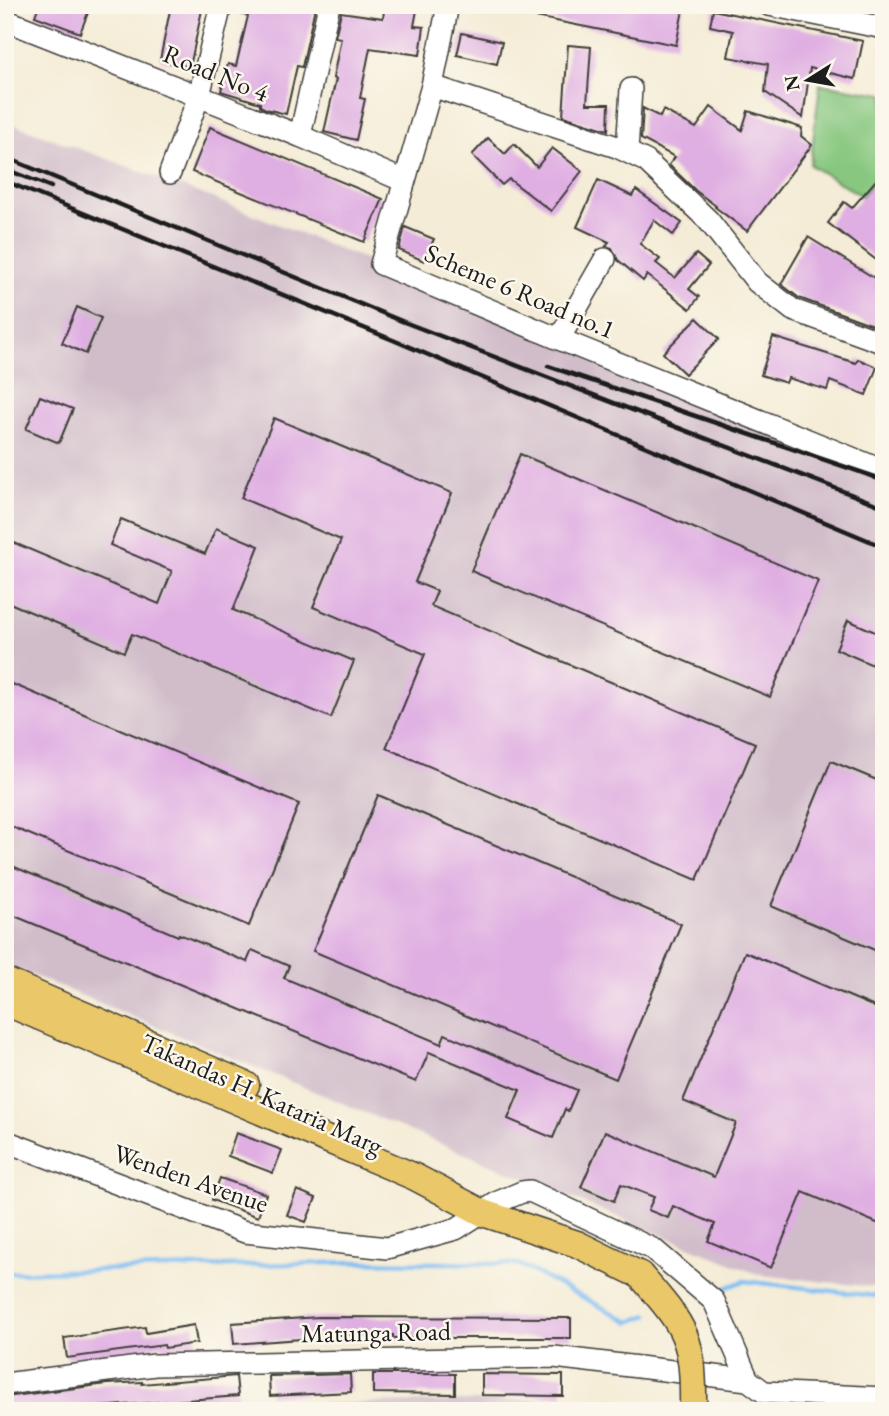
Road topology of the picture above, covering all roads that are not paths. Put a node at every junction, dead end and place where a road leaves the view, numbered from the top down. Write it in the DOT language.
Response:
graph roads {
  1 [pos="221,5"];
  2 [pos="330,5"];
  3 [pos="448,5"];
  4 [pos="769,5"];
  5 [pos="5,20"];
  6 [pos="884,28"];
  7 [pos="432,86"];
  8 [pos="631,89"];
  9 [pos="199,96"];
  10 [pos="300,136"];
  11 [pos="627,152"];
  12 [pos="170,173"];
  13 [pos="404,181"];
  14 [pos="605,259"];
  15 [pos="559,339"];
  16 [pos="884,342"];
  17 [pos="884,471"];
  18 [pos="5,981"];
  19 [pos="5,1002"];
  20 [pos="235,1090"];
  21 [pos="5,1141"];
  22 [pos="496,1212"];
  23 [pos="748,1380"];
  24 [pos="5,1384"];
  25 [pos="884,1398"];
  26 [pos="693,1411"];
  1 -- 9 [label="street"];
  2 -- 10 [label="street"];
  3 -- 7 [label="street, Scheme 6 Road no.1"];
  4 -- 6 [label="street"];
  5 -- 9 [label="street, Road No 4"];
  7 -- 11 [label="street"];
  7 -- 13 [label="street, Scheme 6 Road no.1"];
  8 -- 11 [label="street"];
  9 -- 10 [label="street, Road No 4"];
  9 -- 12 [label="street"];
  10 -- 13 [label="street, Road No 4"];
  11 -- 16 [label="street"];
  13 -- 15 [label="street, Scheme 6 Road no.1"];
  14 -- 15 [label="street"];
  15 -- 17 [label="street, Scheme 6 Road no.1"];
  18 -- 20 [label="main road, Takandas H. Kataria Marg"];
  19 -- 20 [label="main road, Takandas H. Kataria Marg"];
  20 -- 22 [label="main road, Takandas H. Kataria Marg"];
  21 -- 22 [label="street, Wenden Avenue"];
  22 -- 23 [label="street, Wenden Avenue"];
  22 -- 26 [label="main road, Takandas H. Kataria Marg, bridge"];
  23 -- 24 [label="street, Matunga Road"];
  23 -- 25 [label="street, Matunga Road"];
}
